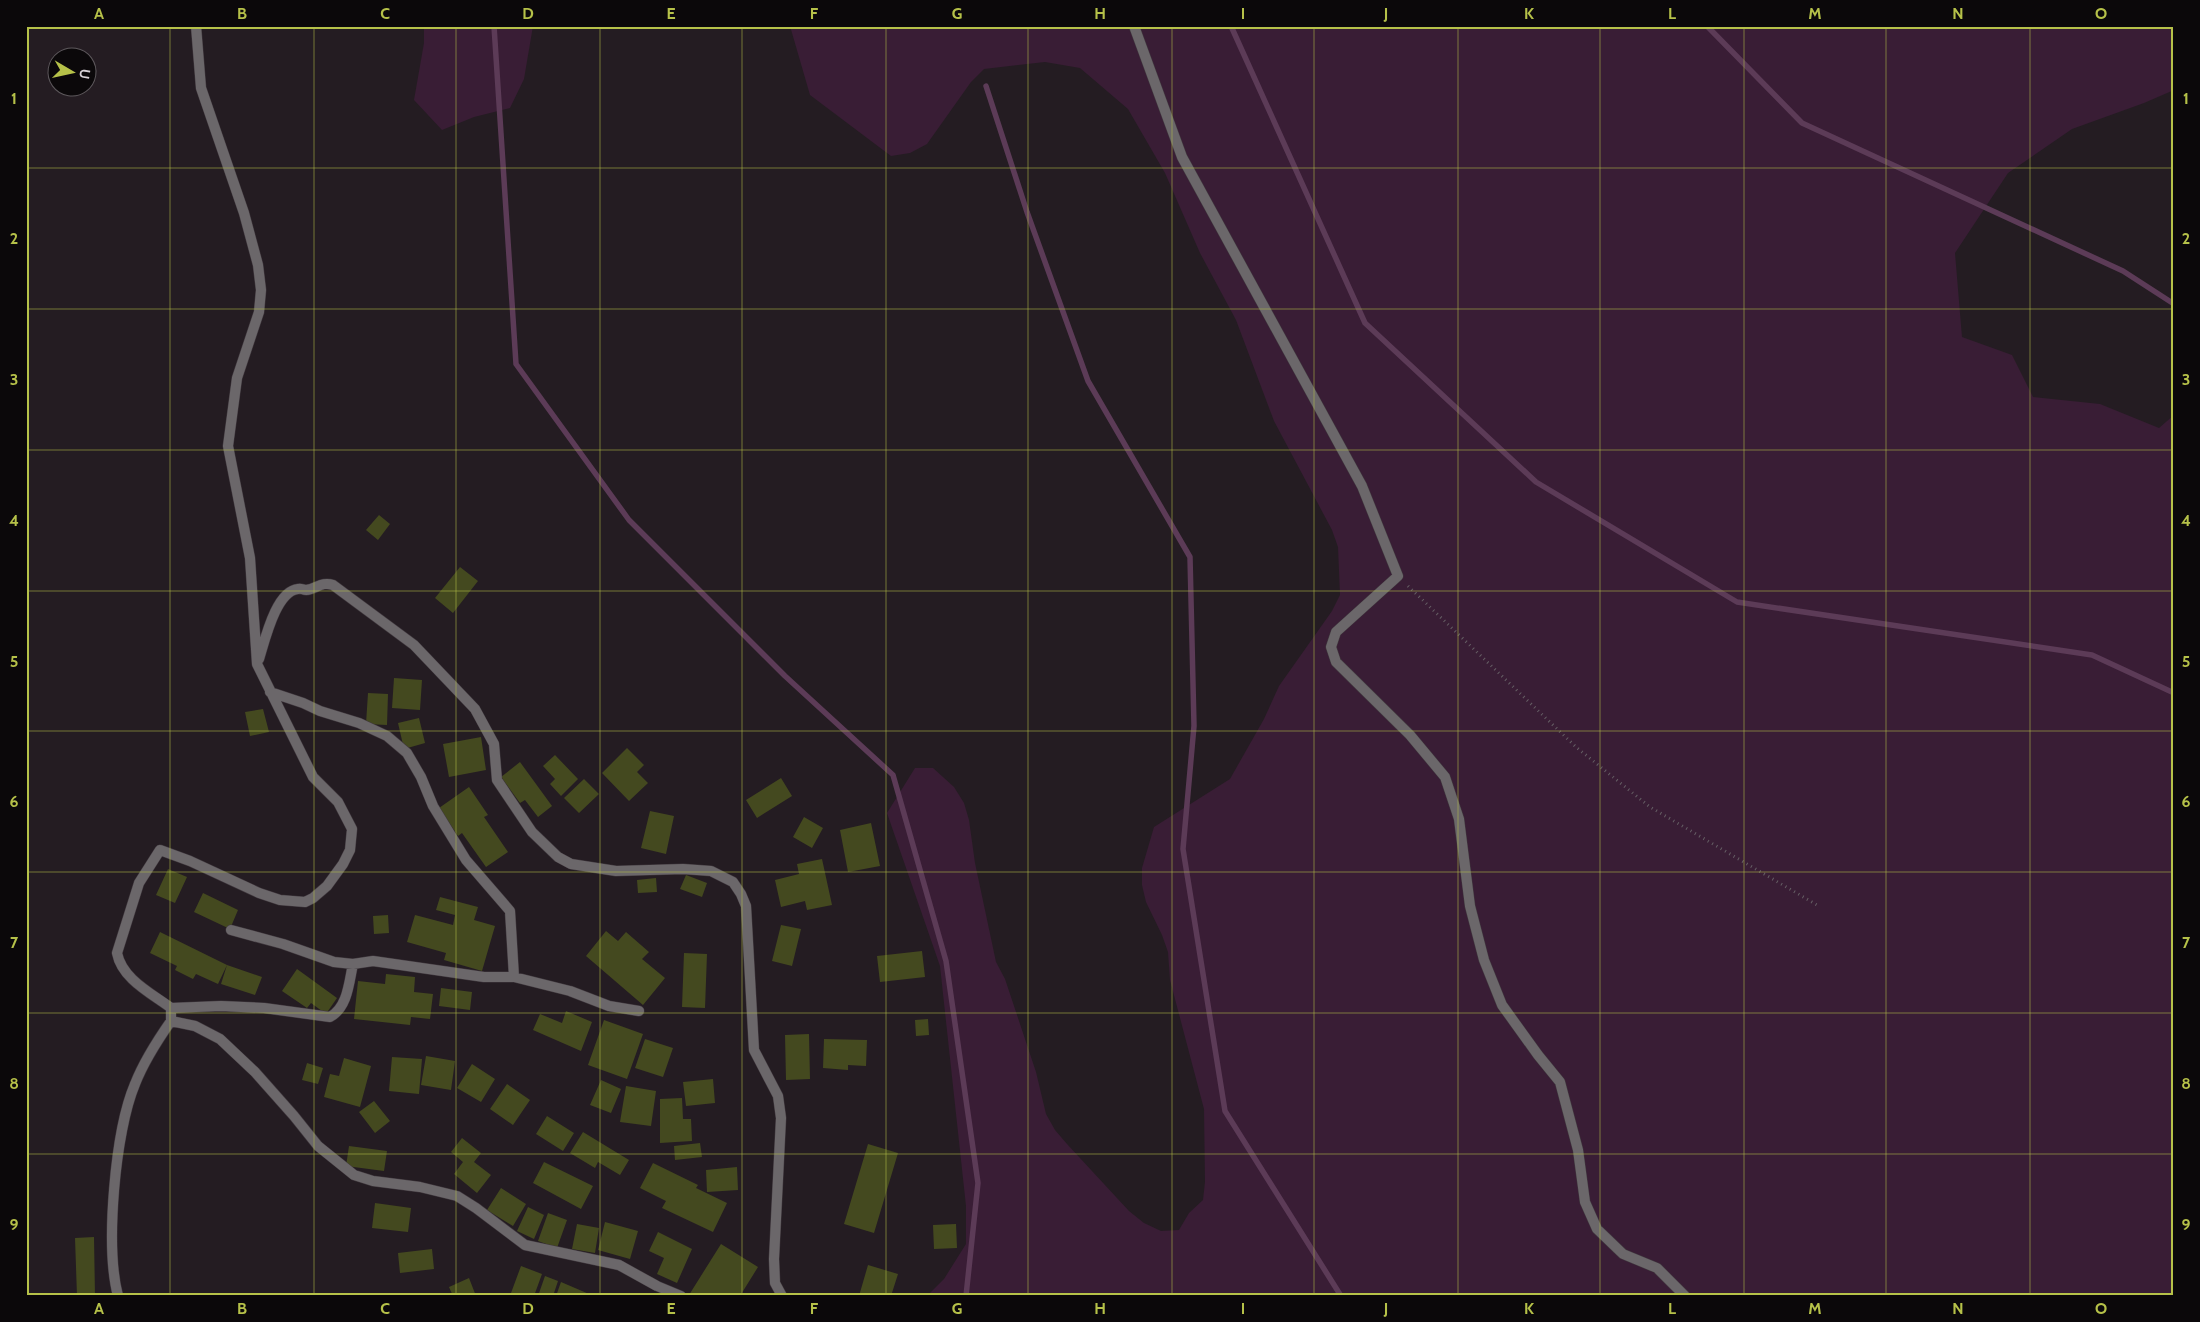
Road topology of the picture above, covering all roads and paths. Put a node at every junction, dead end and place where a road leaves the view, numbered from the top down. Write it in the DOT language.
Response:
graph roads {
  1 [pos="196,26"];
  2 [pos="1134,26"];
  3 [pos="1398,576"];
  4 [pos="257,664"];
  5 [pos="270,692"];
  6 [pos="1816,905"];
  7 [pos="231,930"];
  8 [pos="353,964"];
  9 [pos="514,977"];
  10 [pos="171,1008"];
  11 [pos="639,1012"];
  12 [pos="171,1021"];
  13 [pos="118,1296"];
  14 [pos="681,1296"];
  15 [pos="782,1296"];
  16 [pos="1685,1296"];
  1 -- 4 [label="street"];
  2 -- 3 [label="street"];
  3 -- 6 [label="path"];
  3 -- 16 [label="street"];
  4 -- 5 [label="street"];
  4 -- 15 [label="street"];
  5 -- 9 [label="street"];
  5 -- 10 [label="street"];
  7 -- 8 [label="street"];
  8 -- 9 [label="street"];
  8 -- 10 [label="street"];
  9 -- 11 [label="street"];
  10 -- 12 [label="street"];
  12 -- 13 [label="street"];
  12 -- 14 [label="street"];
}
